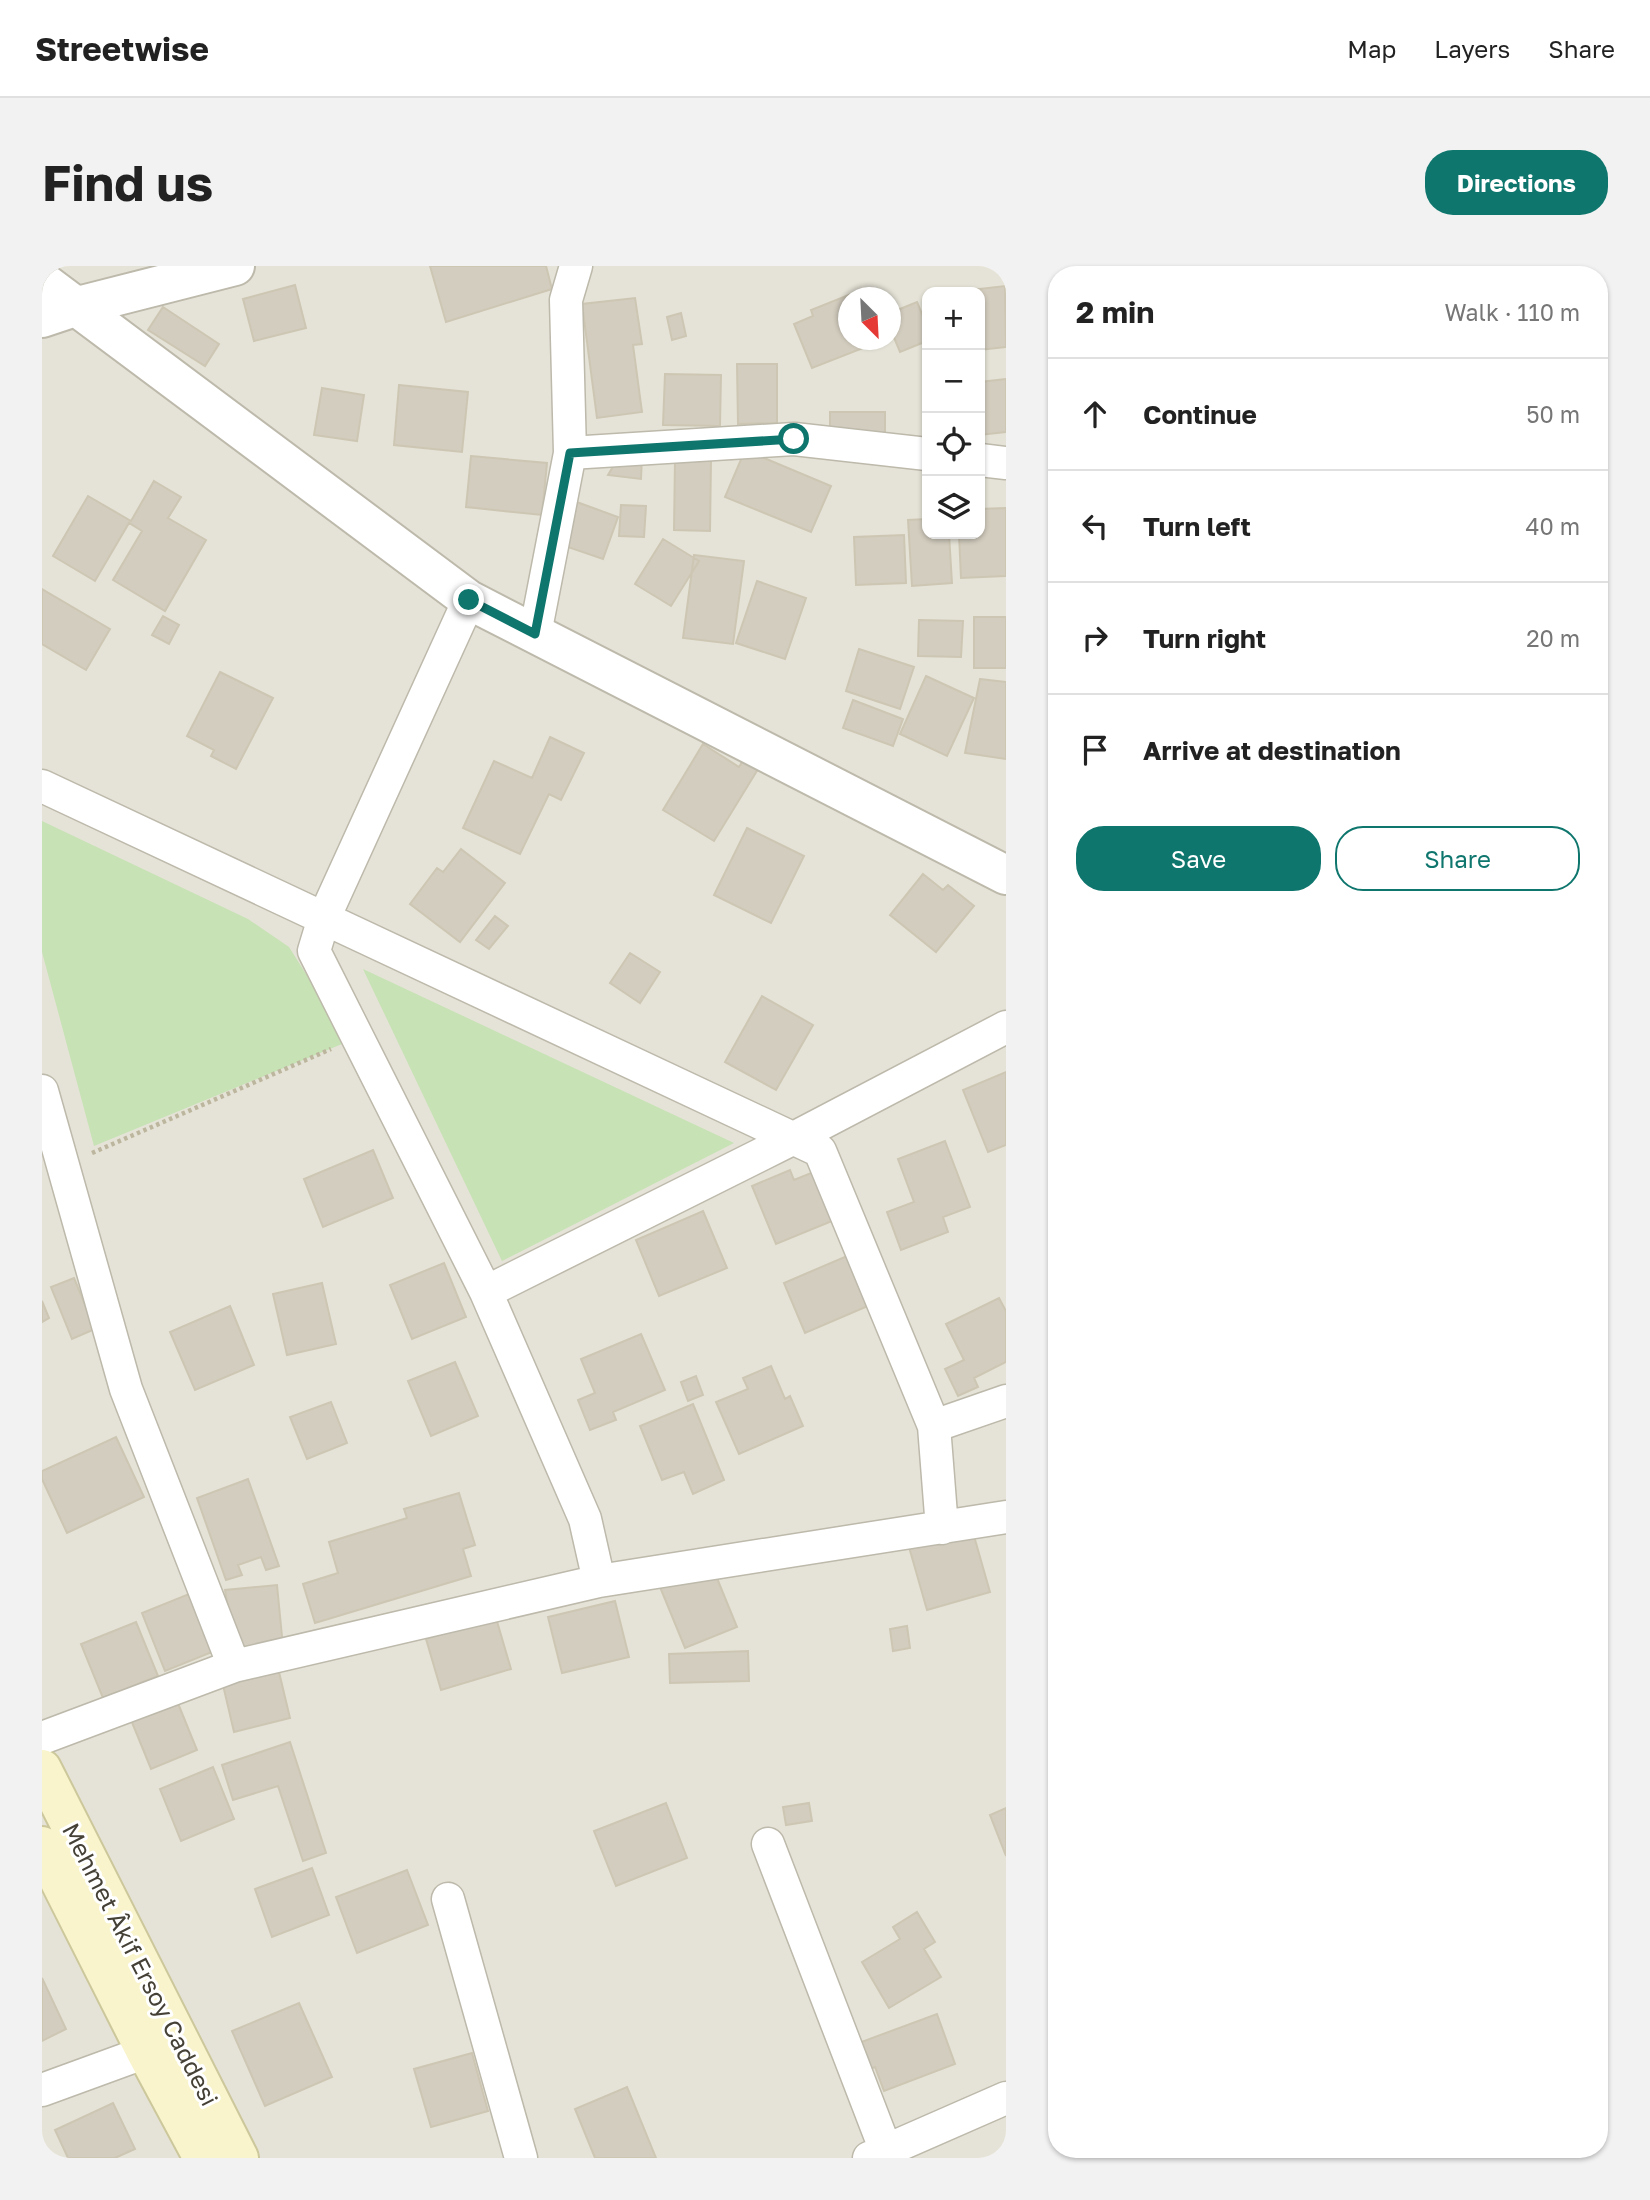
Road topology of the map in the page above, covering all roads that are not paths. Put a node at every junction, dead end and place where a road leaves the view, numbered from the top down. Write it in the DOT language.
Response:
graph roads {
  1 [pos="235,266"];
  2 [pos="576,266"];
  3 [pos="42,281"];
  4 [pos="78,306"];
  5 [pos="42,318"];
  6 [pos="570,453"];
  7 [pos="922,453"];
  8 [pos="985,461"];
  9 [pos="1006,463"];
  10 [pos="469,600"];
  11 [pos="535,634"];
  12 [pos="42,786"];
  13 [pos="1006,875"];
  14 [pos="324,918"];
  15 [pos="1006,1027"];
  16 [pos="42,1091"];
  17 [pos="794,1138"];
  18 [pos="486,1292"];
  19 [pos="1006,1401"];
  20 [pos="934,1426"];
  21 [pos="1006,1517"];
  22 [pos="942,1528"];
  23 [pos="599,1581"];
  24 [pos="234,1666"];
  25 [pos="42,1738"];
  26 [pos="42,1769"];
  27 [pos="768,1844"];
  28 [pos="42,1846"];
  29 [pos="448,1899"];
  30 [pos="146,2052"];
  31 [pos="42,2090"];
  32 [pos="1006,2098"];
  33 [pos="878,2154"];
  34 [pos="202,2158"];
  35 [pos="239,2158"];
  36 [pos="521,2158"];
  1 -- 4 [label="street"];
  2 -- 6 [label="street"];
  3 -- 4 [label="street"];
  4 -- 5 [label="street"];
  4 -- 10 [label="street"];
  6 -- 7 [label="street"];
  6 -- 11 [label="street"];
  8 -- 9 [label="street"];
  10 -- 11 [label="street"];
  10 -- 14 [label="street"];
  11 -- 13 [label="street"];
  12 -- 14 [label="street"];
  14 -- 17 [label="street"];
  14 -- 18 [label="street"];
  15 -- 17 [label="street"];
  16 -- 24 [label="street"];
  17 -- 18 [label="street"];
  17 -- 20 [label="street"];
  18 -- 23 [label="street"];
  19 -- 20 [label="street"];
  20 -- 22 [label="street"];
  21 -- 22 [label="street"];
  22 -- 23 [label="street"];
  23 -- 24 [label="street"];
  24 -- 25 [label="street"];
  26 -- 35 [label="main road, Mehmet Âkif Ersoy Caddesi"];
  27 -- 33 [label="street"];
  28 -- 30 [label="main road, Mehmet Âkif Ersoy Caddesi"];
  29 -- 36 [label="street"];
  30 -- 31 [label="street"];
  30 -- 34 [label="main road, Mehmet Âkif Ersoy Caddesi"];
  32 -- 33 [label="street"];
}
